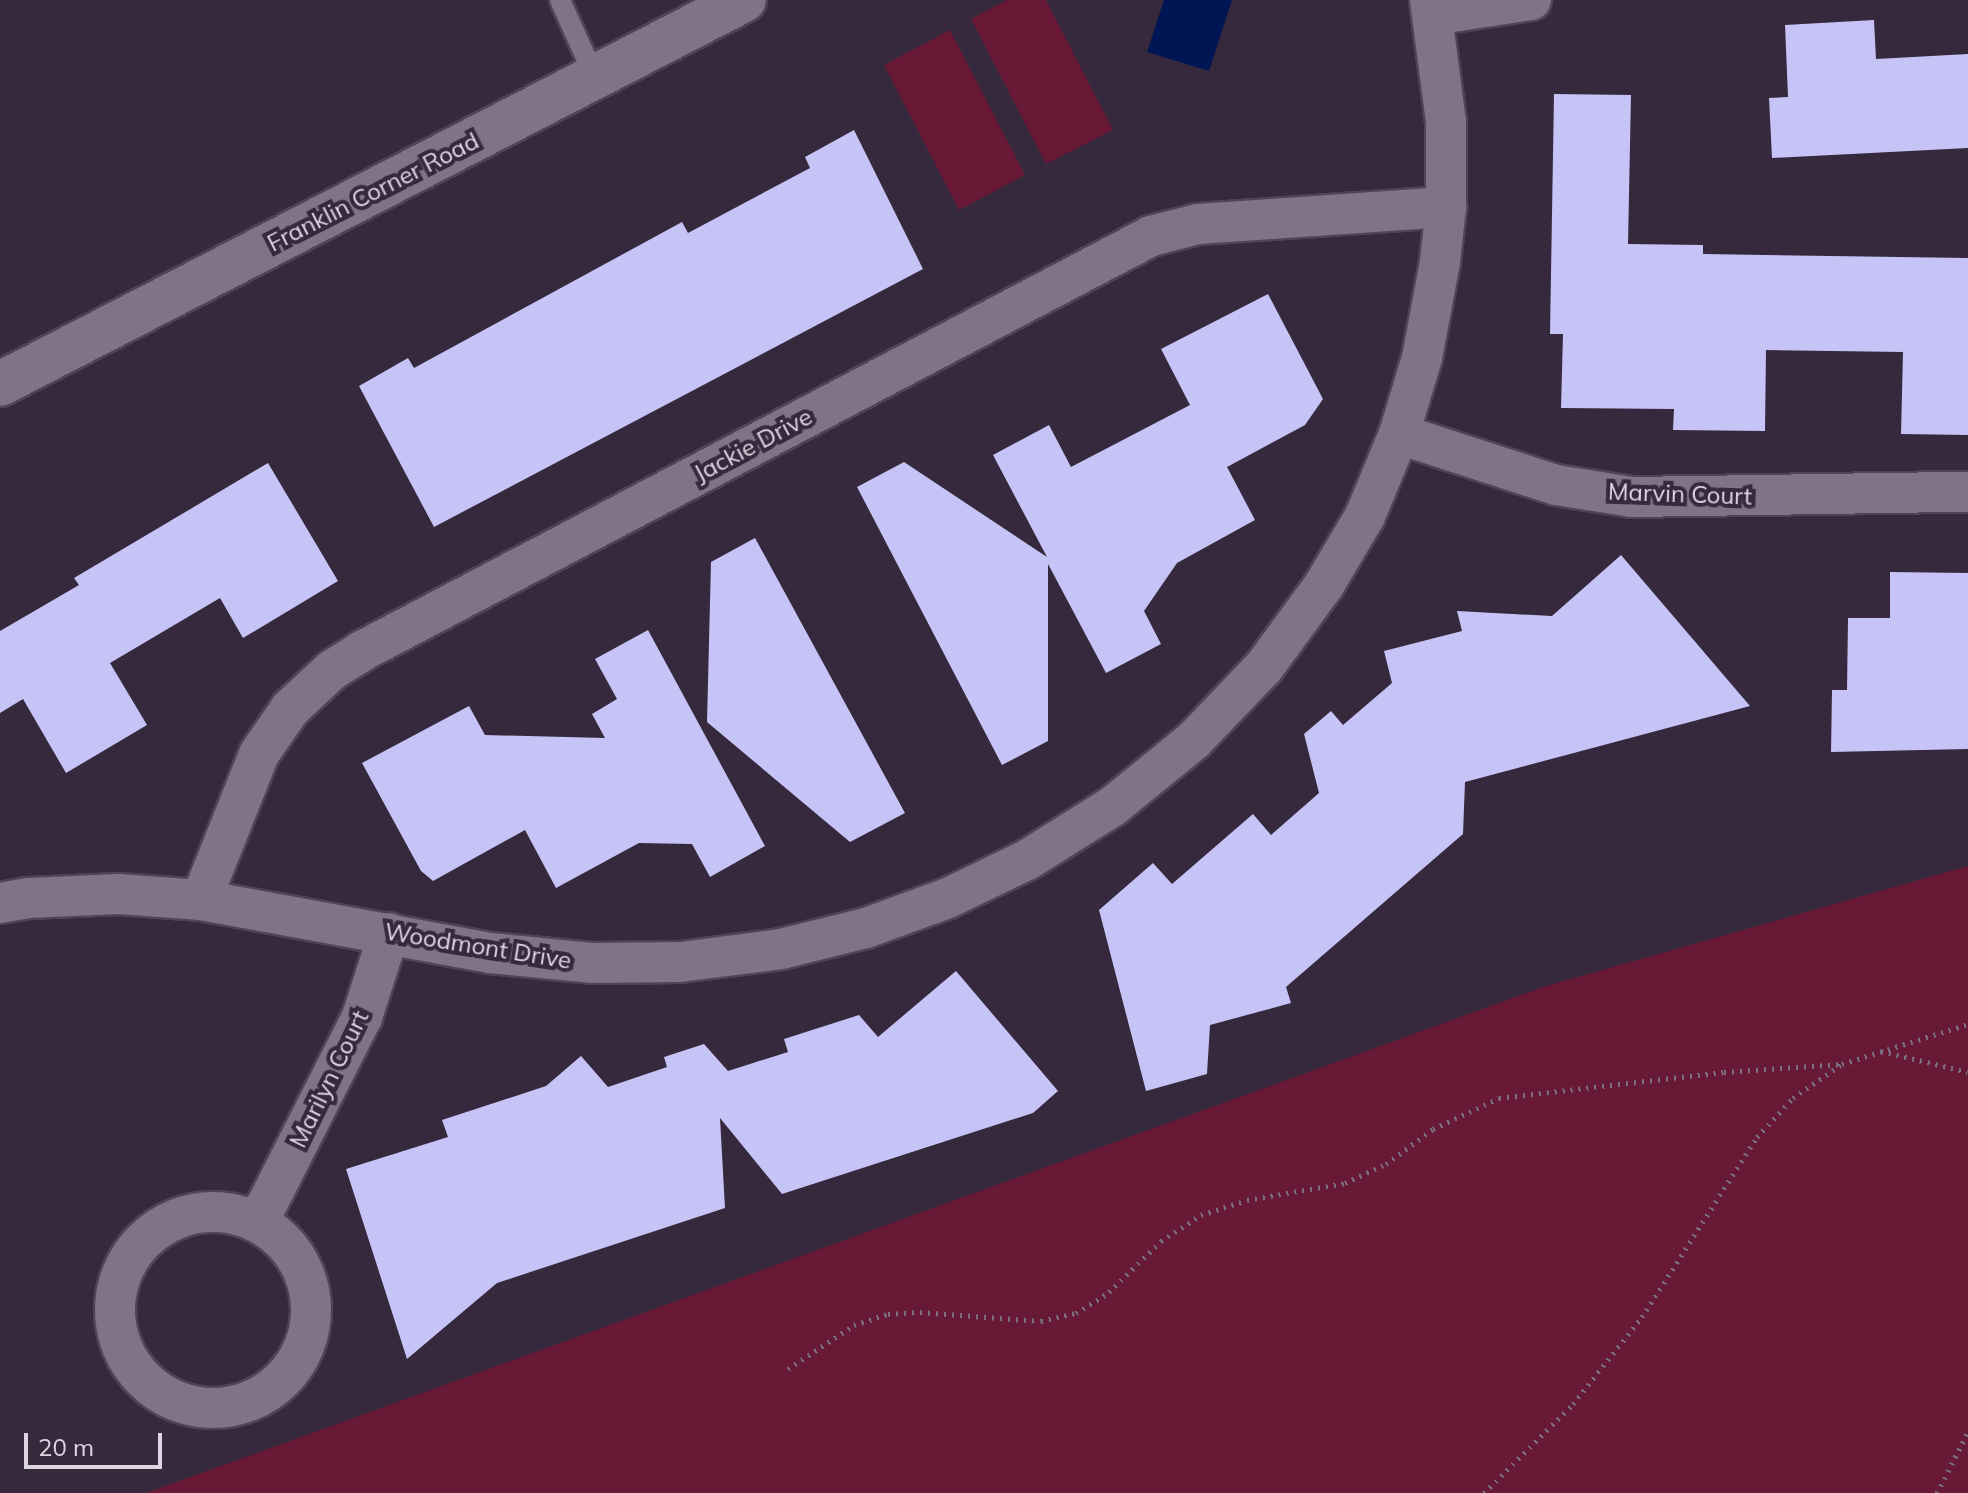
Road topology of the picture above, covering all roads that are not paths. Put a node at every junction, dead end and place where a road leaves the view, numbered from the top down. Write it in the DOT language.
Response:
graph roads {
  1 [pos="560,0"];
  2 [pos="744,0"];
  3 [pos="1531,0"];
  4 [pos="1431,7"];
  5 [pos="595,78"];
  6 [pos="1446,207"];
  7 [pos="0,384"];
  8 [pos="1399,434"];
  9 [pos="1968,492"];
  10 [pos="201,900"];
  11 [pos="0,903"];
  12 [pos="389,933"];
  13 [pos="258,1222"];
  1 -- 5 [label="lane"];
  2 -- 5 [label="main road, Franklin Corner Road"];
  3 -- 4 [label="street"];
  4 -- 6 [label="street, Woodmont Drive"];
  5 -- 7 [label="main road, Franklin Corner Road"];
  6 -- 8 [label="street, Woodmont Drive"];
  6 -- 10 [label="street, Jackie Drive"];
  8 -- 9 [label="street, Marvin Court"];
  8 -- 12 [label="street, Woodmont Drive"];
  10 -- 11 [label="street, Woodmont Drive"];
  10 -- 12 [label="street, Woodmont Drive"];
  12 -- 13 [label="street, Marilyn Court"];
  13 -- 13 [label="street"];
}
